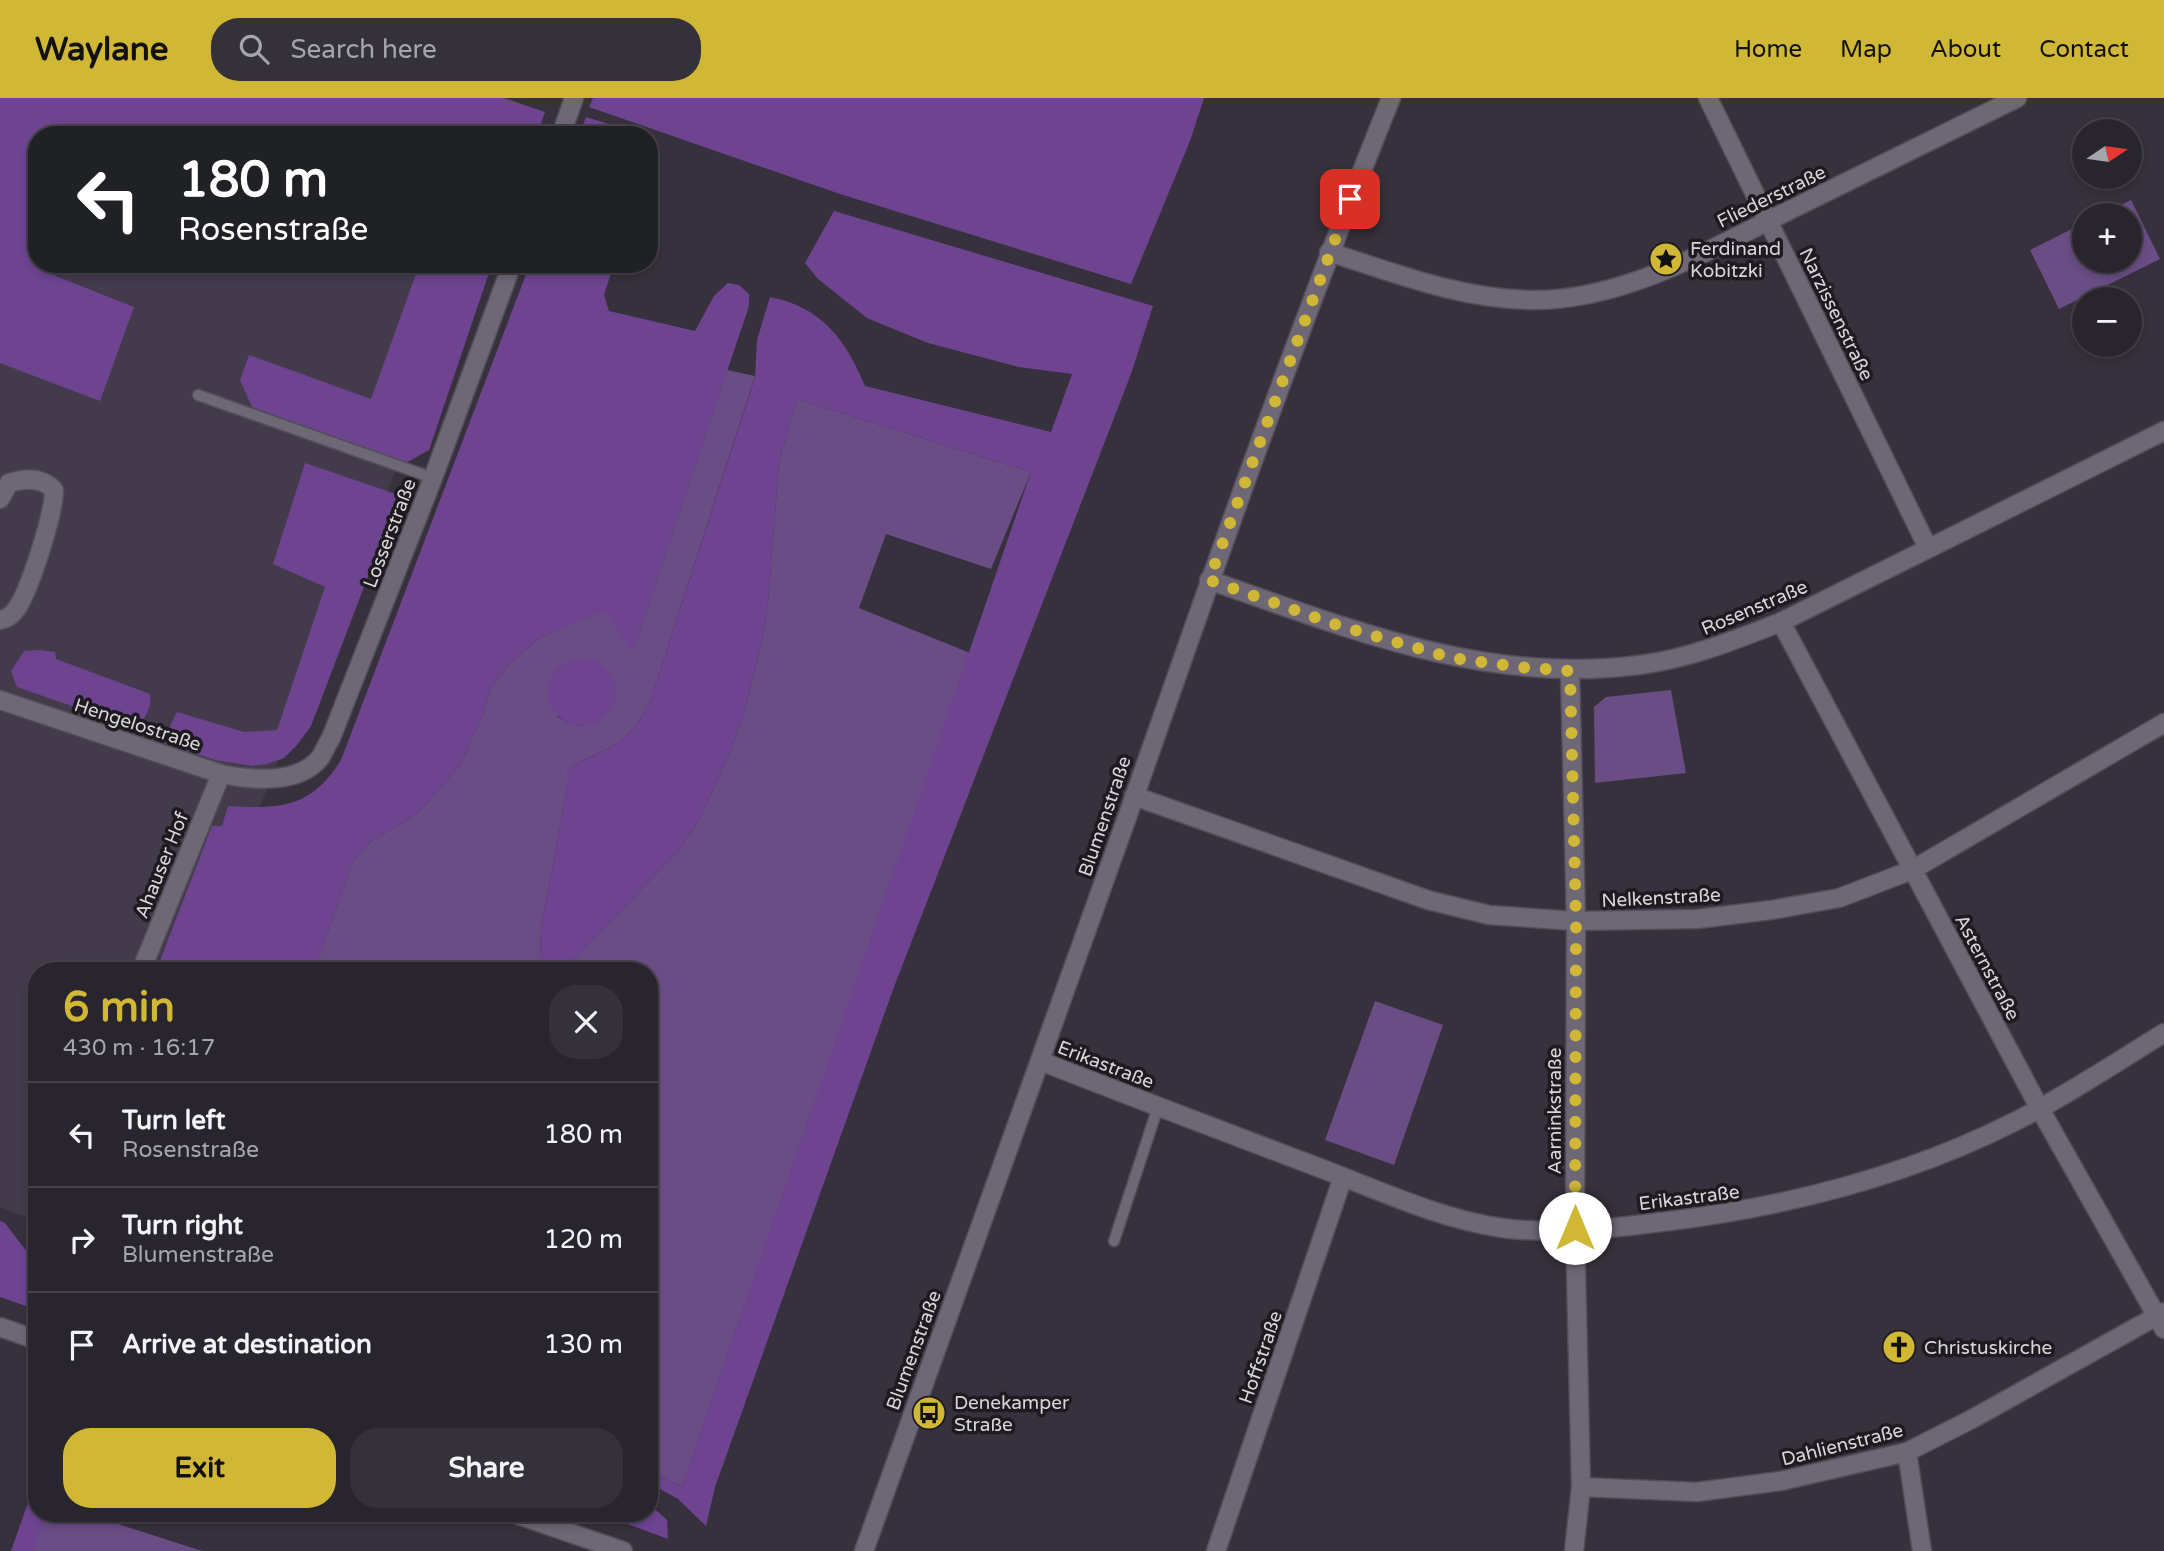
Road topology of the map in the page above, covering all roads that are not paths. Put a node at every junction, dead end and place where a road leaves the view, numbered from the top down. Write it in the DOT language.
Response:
graph roads {
  1 [pos="574,98"];
  2 [pos="1391,98"];
  3 [pos="1708,98"];
  4 [pos="2017,98"];
  5 [pos="564,126"];
  6 [pos="1768,221"];
  7 [pos="1329,252"];
  8 [pos="509,273"];
  9 [pos="198,395"];
  10 [pos="2164,431"];
  11 [pos="433,478"];
  12 [pos="0,499"];
  13 [pos="1928,548"];
  14 [pos="1209,580"];
  15 [pos="0,620"];
  16 [pos="1781,622"];
  17 [pos="1570,671"];
  18 [pos="0,700"];
  19 [pos="2164,723"];
  20 [pos="221,774"];
  21 [pos="264,779"];
  22 [pos="1134,796"];
  23 [pos="1912,870"];
  24 [pos="1576,921"];
  25 [pos="145,962"];
  26 [pos="2164,1033"];
  27 [pos="1040,1061"];
  28 [pos="1158,1107"];
  29 [pos="2040,1109"];
  30 [pos="1343,1177"];
  31 [pos="1575,1228"];
  32 [pos="1114,1241"];
  33 [pos="2161,1319"];
  34 [pos="0,1327"];
  35 [pos="28,1337"];
  36 [pos="1907,1452"];
  37 [pos="1581,1487"];
  38 [pos="538,1522"];
  39 [pos="623,1551"];
  40 [pos="864,1551"];
  41 [pos="1216,1551"];
  42 [pos="1574,1551"];
  43 [pos="1922,1551"];
  1 -- 5 [label="street"];
  2 -- 7 [label="street, Blumenstraße"];
  3 -- 6 [label="street, Narzissenstraße"];
  4 -- 6 [label="street, Fliederstraße"];
  6 -- 7 [label="street, Fliederstraße"];
  6 -- 13 [label="street, Narzissenstraße"];
  7 -- 14 [label="street, Blumenstraße"];
  8 -- 11 [label="street, Losserstraße"];
  9 -- 11 [label="lane"];
  10 -- 13 [label="street, Rosenstraße"];
  11 -- 21 [label="street, Losserstraße"];
  12 -- 15 [label="street"];
  13 -- 16 [label="street, Rosenstraße"];
  14 -- 17 [label="street, Rosenstraße"];
  14 -- 22 [label="street, Blumenstraße"];
  16 -- 17 [label="street, Rosenstraße"];
  16 -- 23 [label="street, Asternstraße"];
  17 -- 24 [label="street, Aarninkstraße"];
  18 -- 20 [label="street, Hengelostraße"];
  19 -- 23 [label="street, Nelkenstraße"];
  20 -- 21 [label="street, Hengelostraße"];
  20 -- 25 [label="street, Ahauser Hof"];
  22 -- 24 [label="street, Nelkenstraße"];
  22 -- 27 [label="street, Blumenstraße"];
  23 -- 24 [label="street, Nelkenstraße"];
  23 -- 29 [label="street, Asternstraße"];
  24 -- 31 [label="street, Aarninkstraße"];
  26 -- 29 [label="street, Erikastraße"];
  27 -- 28 [label="street, Erikastraße"];
  27 -- 40 [label="street, Blumenstraße"];
  28 -- 30 [label="street, Erikastraße"];
  28 -- 32 [label="lane, Erikastraße"];
  29 -- 31 [label="street, Erikastraße"];
  29 -- 33 [label="street, Asternstraße"];
  30 -- 31 [label="street, Erikastraße"];
  30 -- 41 [label="street, Hoffstraße"];
  31 -- 37 [label="street, Aarninkstraße"];
  33 -- 36 [label="street, Dahlienstraße"];
  34 -- 35 [label="street"];
  36 -- 37 [label="street, Dahlienstraße"];
  36 -- 43 [label="street"];
  37 -- 42 [label="street, Aarninkstraße"];
  38 -- 39 [label="street"];
}
